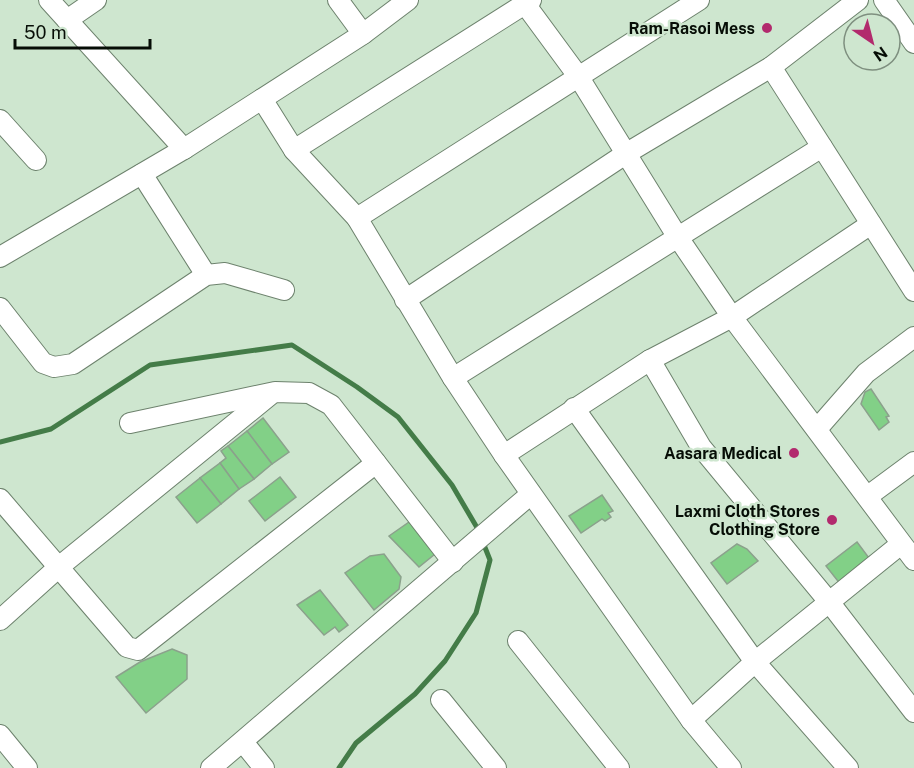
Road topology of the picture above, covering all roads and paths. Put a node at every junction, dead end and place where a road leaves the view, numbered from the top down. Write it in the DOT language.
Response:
graph roads {
  1 [pos="49,0"];
  2 [pos="96,0"];
  3 [pos="338,0"];
  4 [pos="408,0"];
  5 [pos="699,0"];
  6 [pos="858,0"];
  7 [pos="884,0"];
  8 [pos="528,2"];
  9 [pos="67,20"];
  10 [pos="363,34"];
  11 [pos="914,43"];
  12 [pos="771,67"];
  13 [pos="578,76"];
  14 [pos="262,99"];
  15 [pos="0,120"];
  16 [pos="822,147"];
  17 [pos="184,149"];
  18 [pos="294,150"];
  19 [pos="627,153"];
  20 [pos="36,160"];
  21 [pos="141,174"];
  22 [pos="357,218"];
  23 [pos="871,224"];
  24 [pos="677,236"];
  25 [pos="0,257"];
  26 [pos="206,275"];
  27 [pos="284,290"];
  28 [pos="914,291"];
  29 [pos="405,300"];
  30 [pos="0,308"];
  31 [pos="732,317"];
  32 [pos="914,337"];
  33 [pos="650,360"];
  34 [pos="453,378"];
  35 [pos="275,392"];
  36 [pos="574,408"];
  37 [pos="130,423"];
  38 [pos="817,429"];
  39 [pos="504,455"];
  40 [pos="914,462"];
  41 [pos="376,463"];
  42 [pos="531,494"];
  43 [pos="868,496"];
  44 [pos="0,499"];
  45 [pos="901,544"];
  46 [pos="914,560"];
  47 [pos="453,562"];
  48 [pos="60,566"];
  49 [pos="830,603"];
  50 [pos="0,620"];
  51 [pos="518,641"];
  52 [pos="755,662"];
  53 [pos="441,700"];
  54 [pos="914,712"];
  55 [pos="691,720"];
  56 [pos="0,735"];
  57 [pos="243,742"];
  58 [pos="27,768"];
  59 [pos="211,768"];
  60 [pos="264,768"];
  61 [pos="496,768"];
  62 [pos="619,768"];
  63 [pos="731,768"];
  64 [pos="848,768"];
  1 -- 9 [label="street"];
  2 -- 9 [label="street"];
  3 -- 10 [label="street"];
  4 -- 10 [label="street"];
  5 -- 13 [label="street"];
  6 -- 12 [label="street"];
  7 -- 11 [label="street"];
  8 -- 13 [label="street"];
  8 -- 18 [label="street"];
  9 -- 17 [label="street"];
  10 -- 14 [label="street"];
  12 -- 16 [label="street"];
  12 -- 19 [label="street"];
  13 -- 19 [label="street"];
  13 -- 22 [label="street"];
  14 -- 17 [label="street"];
  14 -- 18 [label="street"];
  15 -- 20 [label="street"];
  16 -- 23 [label="street"];
  16 -- 24 [label="street"];
  17 -- 21 [label="street"];
  18 -- 22 [label="street"];
  19 -- 24 [label="street"];
  19 -- 29 [label="street"];
  21 -- 25 [label="street"];
  21 -- 26 [label="street"];
  22 -- 29 [label="street"];
  23 -- 28 [label="street"];
  23 -- 31 [label="street"];
  24 -- 31 [label="street"];
  24 -- 34 [label="street"];
  26 -- 27 [label="street"];
  26 -- 30 [label="street"];
  29 -- 34 [label="street"];
  31 -- 33 [label="street"];
  31 -- 38 [label="street"];
  32 -- 38 [label="street"];
  33 -- 36 [label="street"];
  33 -- 49 [label="street"];
  34 -- 39 [label="street"];
  35 -- 37 [label="street"];
  35 -- 41 [label="street"];
  35 -- 48 [label="street"];
  36 -- 39 [label="street"];
  36 -- 52 [label="street"];
  38 -- 43 [label="street"];
  39 -- 42 [label="street"];
  40 -- 43 [label="street"];
  41 -- 47 [label="street"];
  41 -- 48 [label="street"];
  42 -- 47 [label="street"];
  42 -- 55 [label="street"];
  43 -- 45 [label="street"];
  44 -- 48 [label="street"];
  45 -- 46 [label="street"];
  45 -- 49 [label="street"];
  47 -- 57 [label="street"];
  48 -- 50 [label="street"];
  49 -- 52 [label="street"];
  49 -- 54 [label="street"];
  51 -- 62 [label="street"];
  52 -- 55 [label="street"];
  52 -- 64 [label="street"];
  53 -- 61 [label="street"];
  55 -- 63 [label="street"];
  56 -- 58 [label="street"];
  57 -- 59 [label="street"];
  57 -- 60 [label="street"];
}
